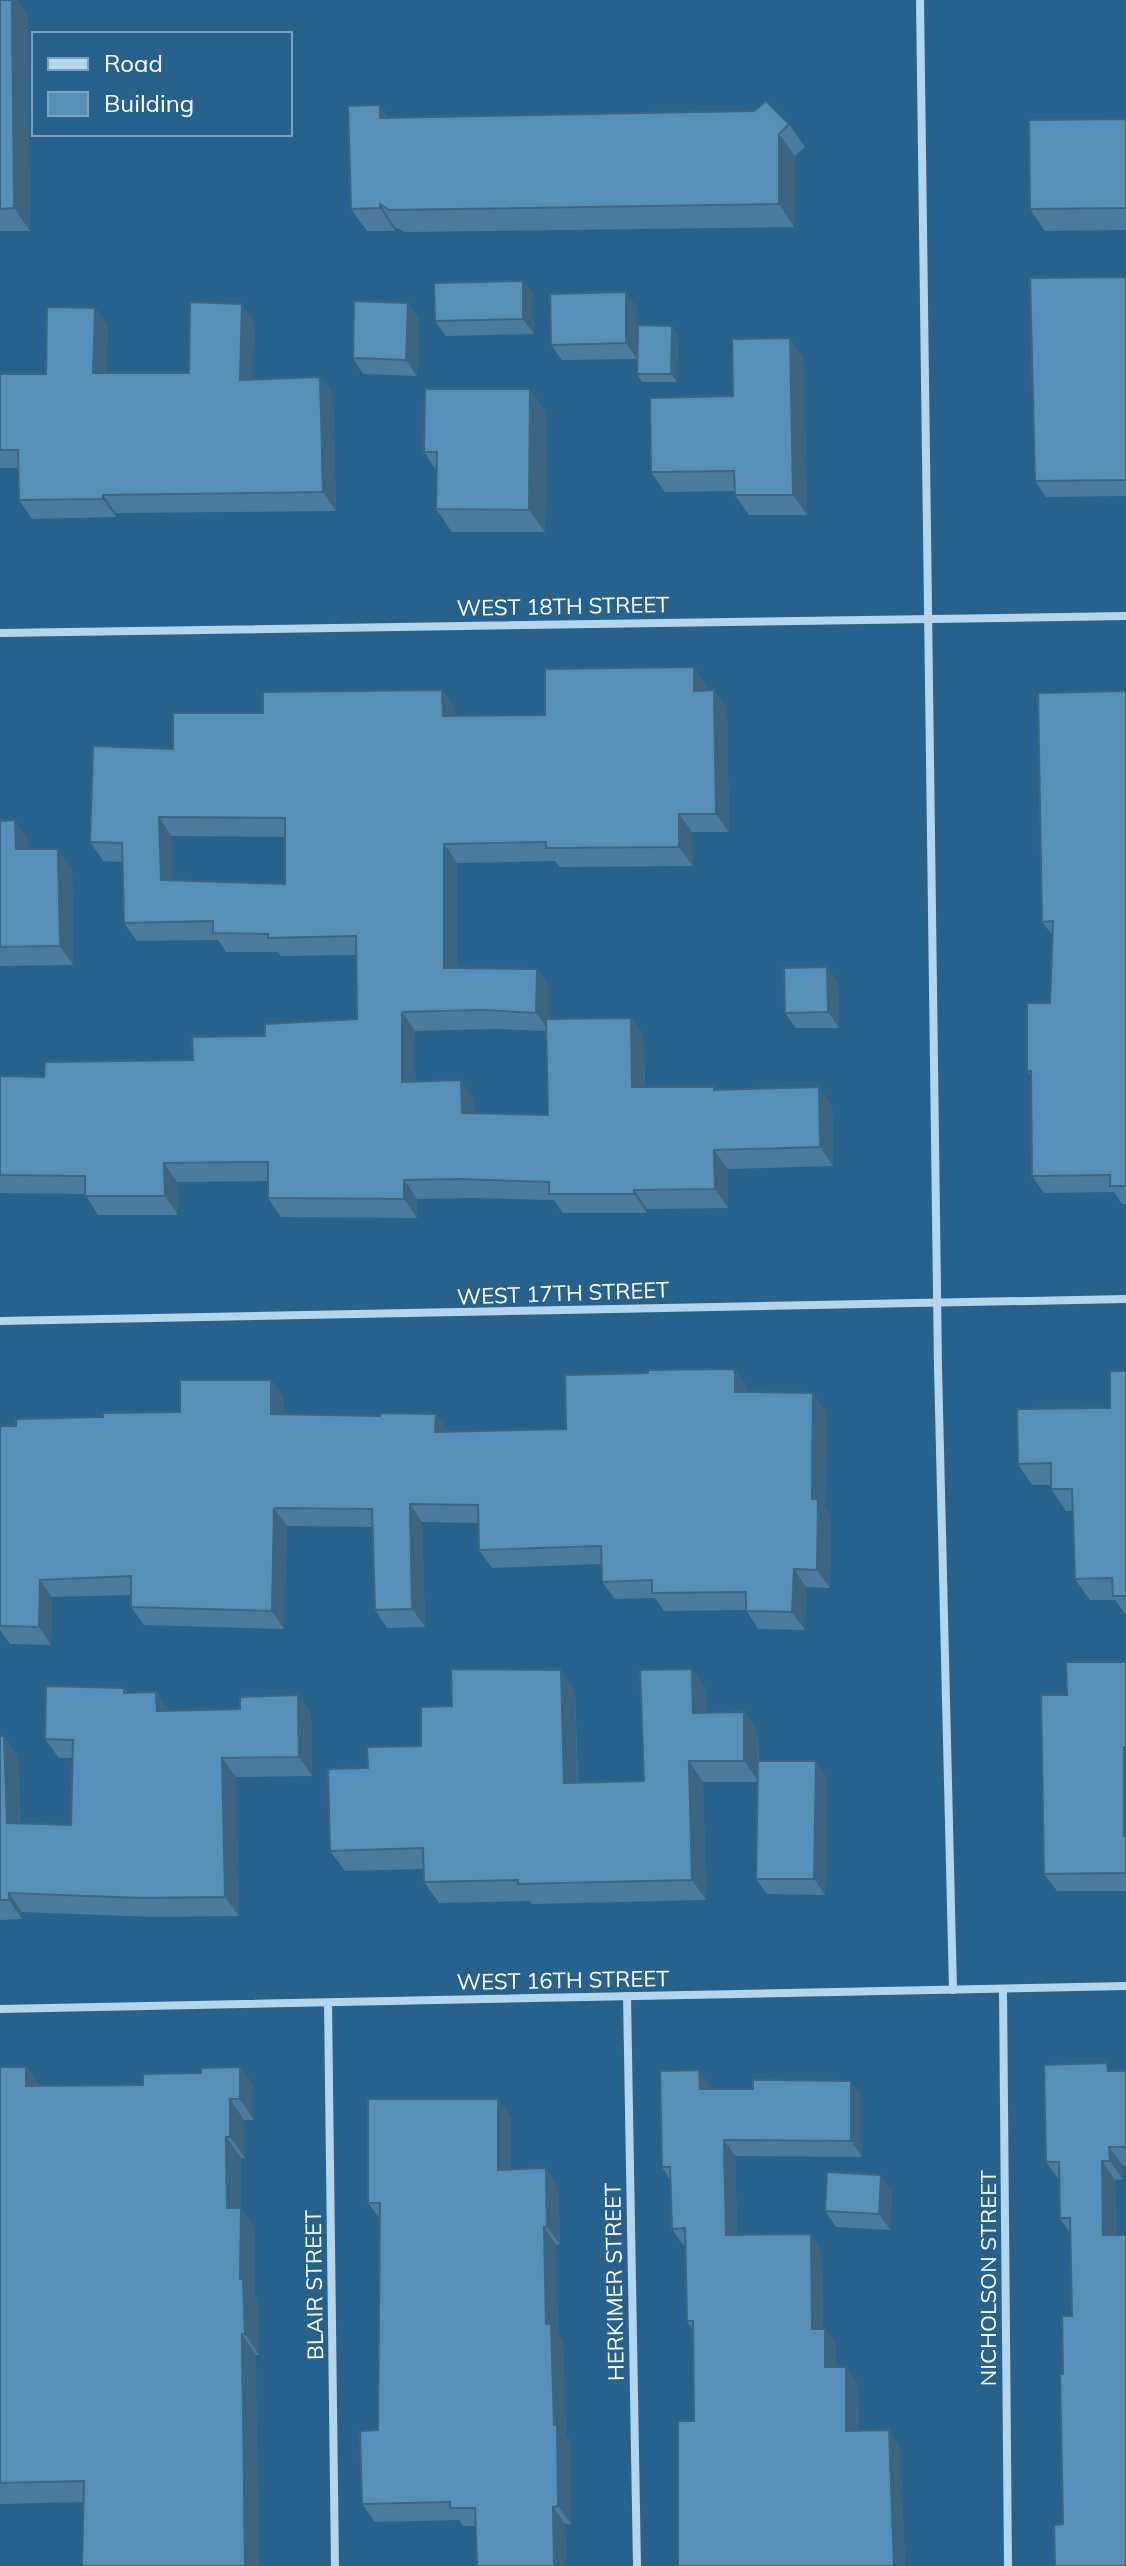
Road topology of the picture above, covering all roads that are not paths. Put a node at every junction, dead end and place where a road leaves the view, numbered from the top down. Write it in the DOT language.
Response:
graph roads {
  1 [pos="920,0"];
  2 [pos="1126,616"];
  3 [pos="929,618"];
  4 [pos="0,633"];
  5 [pos="1126,1299"];
  6 [pos="937,1301"];
  7 [pos="0,1321"];
  8 [pos="1126,1986"];
  9 [pos="1003,1989"];
  10 [pos="953,1990"];
  11 [pos="627,1996"];
  12 [pos="328,2003"];
  13 [pos="0,2009"];
  14 [pos="335,2566"];
  15 [pos="637,2566"];
  16 [pos="1008,2566"];
  1 -- 3 [label="street"];
  2 -- 3 [label="street, WEST 18TH STREET"];
  3 -- 4 [label="street, WEST 18TH STREET"];
  3 -- 6 [label="street"];
  5 -- 6 [label="street, WEST 17TH STREET"];
  6 -- 7 [label="street, WEST 17TH STREET"];
  6 -- 10 [label="street"];
  8 -- 9 [label="street, WEST 16TH STREET"];
  9 -- 10 [label="street, WEST 16TH STREET"];
  9 -- 16 [label="street, NICHOLSON STREET"];
  10 -- 11 [label="street, WEST 16TH STREET"];
  11 -- 12 [label="street, WEST 16TH STREET"];
  11 -- 15 [label="street, HERKIMER STREET"];
  12 -- 13 [label="street, WEST 16TH STREET"];
  12 -- 14 [label="street, BLAIR STREET"];
}
